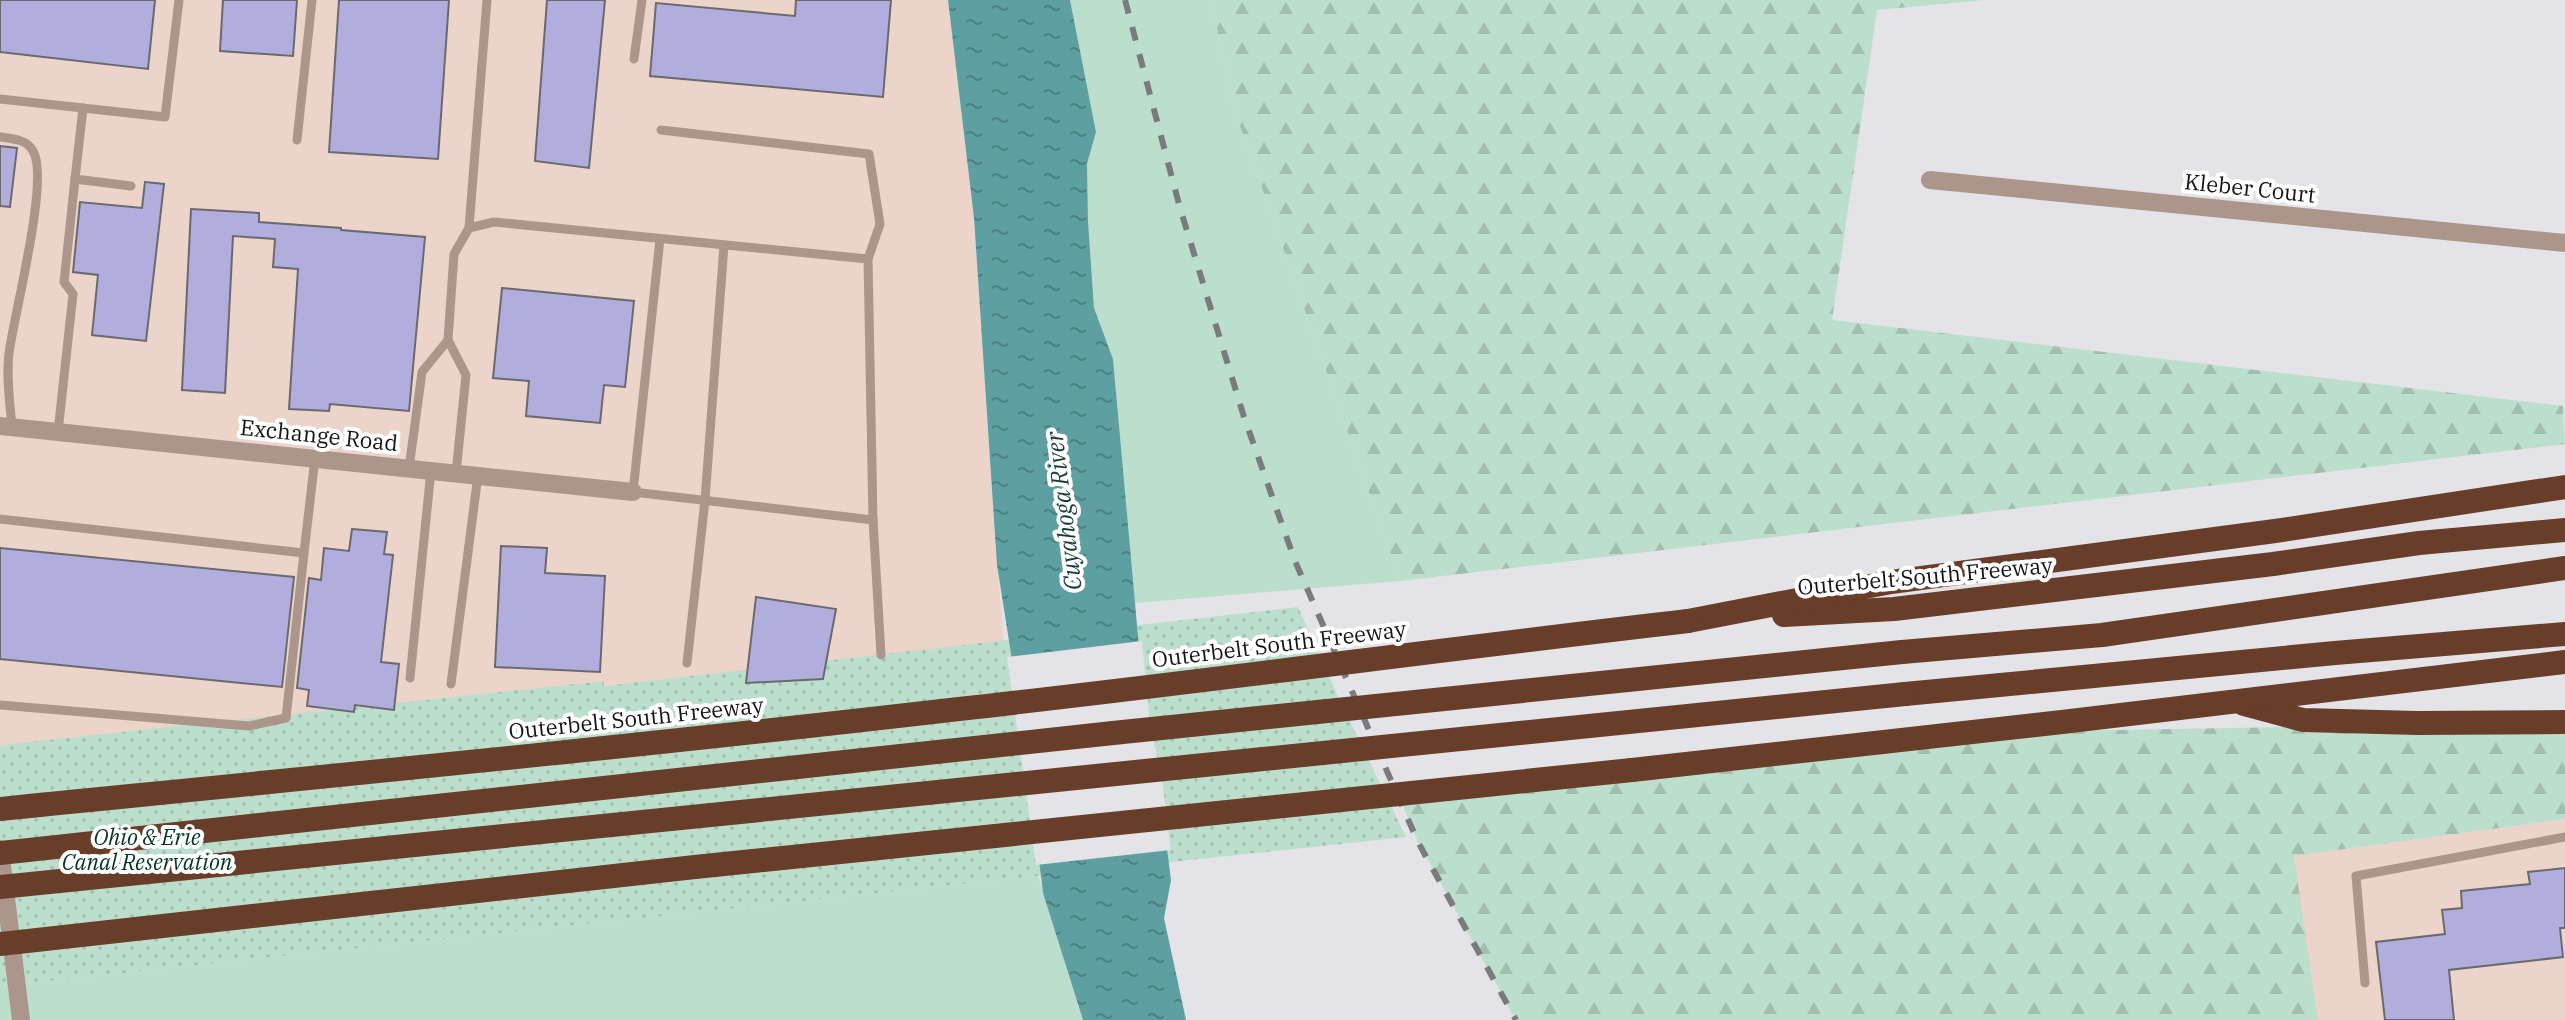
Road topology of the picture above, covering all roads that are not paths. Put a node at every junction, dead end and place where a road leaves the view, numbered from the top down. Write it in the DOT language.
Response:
graph roads {
  1 [pos="179,0"];
  2 [pos="312,0"];
  3 [pos="487,0"];
  4 [pos="642,0"];
  5 [pos="634,59"];
  6 [pos="0,99"];
  7 [pos="83,108"];
  8 [pos="661,130"];
  9 [pos="0,137"];
  10 [pos="297,140"];
  11 [pos="75,179"];
  12 [pos="1930,180"];
  13 [pos="131,186"];
  14 [pos="469,228"];
  15 [pos="660,239"];
  16 [pos="2565,243"];
  17 [pos="724,245"];
  18 [pos="868,259"];
  19 [pos="448,340"];
  20 [pos="6,427"];
  21 [pos="58,432"];
  22 [pos="315,458"];
  23 [pos="409,468"];
  24 [pos="431,470"];
  25 [pos="456,473"];
  26 [pos="478,475"];
  27 [pos="2565,487"];
  28 [pos="633,492"];
  29 [pos="705,500"];
  30 [pos="0,519"];
  31 [pos="873,520"];
  32 [pos="2565,530"];
  33 [pos="304,553"];
  34 [pos="2565,568"];
  35 [pos="1688,621"];
  36 [pos="2565,634"];
  37 [pos="881,655"];
  38 [pos="2565,662"];
  39 [pos="687,663"];
  40 [pos="410,678"];
  41 [pos="451,684"];
  42 [pos="2230,701"];
  43 [pos="0,705"];
  44 [pos="2565,722"];
  45 [pos="0,809"];
  46 [pos="2565,837"];
  47 [pos="0,851"];
  48 [pos="0,887"];
  49 [pos="0,944"];
  50 [pos="2365,983"];
  51 [pos="21,1020"];
  1 -- 7 [label="lane"];
  2 -- 10 [label="lane"];
  3 -- 14 [label="lane"];
  4 -- 5 [label="lane"];
  6 -- 7 [label="lane"];
  7 -- 11 [label="lane"];
  8 -- 18 [label="lane"];
  9 -- 20 [label="lane"];
  11 -- 13 [label="lane"];
  11 -- 21 [label="lane"];
  12 -- 16 [label="street, Kleber Court"];
  14 -- 15 [label="lane"];
  14 -- 19 [label="lane"];
  15 -- 17 [label="lane"];
  15 -- 28 [label="lane"];
  17 -- 18 [label="lane"];
  17 -- 29 [label="lane"];
  18 -- 31 [label="lane"];
  19 -- 23 [label="lane"];
  19 -- 25 [label="lane"];
  20 -- 21 [label="street, Exchange Road"];
  21 -- 22 [label="street, Exchange Road"];
  22 -- 23 [label="street, Exchange Road"];
  22 -- 33 [label="lane"];
  23 -- 24 [label="street, Exchange Road"];
  24 -- 25 [label="street, Exchange Road"];
  24 -- 40 [label="lane"];
  25 -- 26 [label="street, Exchange Road"];
  26 -- 28 [label="street, Exchange Road"];
  26 -- 41 [label="lane"];
  27 -- 35 [label="highway"];
  28 -- 29 [label="lane"];
  29 -- 31 [label="lane"];
  29 -- 39 [label="lane"];
  30 -- 33 [label="lane"];
  31 -- 37 [label="lane"];
  32 -- 35 [label="highway, Outerbelt South Freeway"];
  33 -- 43 [label="lane"];
  34 -- 47 [label="highway, bridge"];
  35 -- 45 [label="highway, Outerbelt South Freeway, bridge"];
  36 -- 48 [label="highway, bridge"];
  38 -- 42 [label="highway"];
  42 -- 44 [label="highway"];
  42 -- 49 [label="highway, bridge"];
  46 -- 50 [label="lane"];
  47 -- 51 [label="street"];
}
